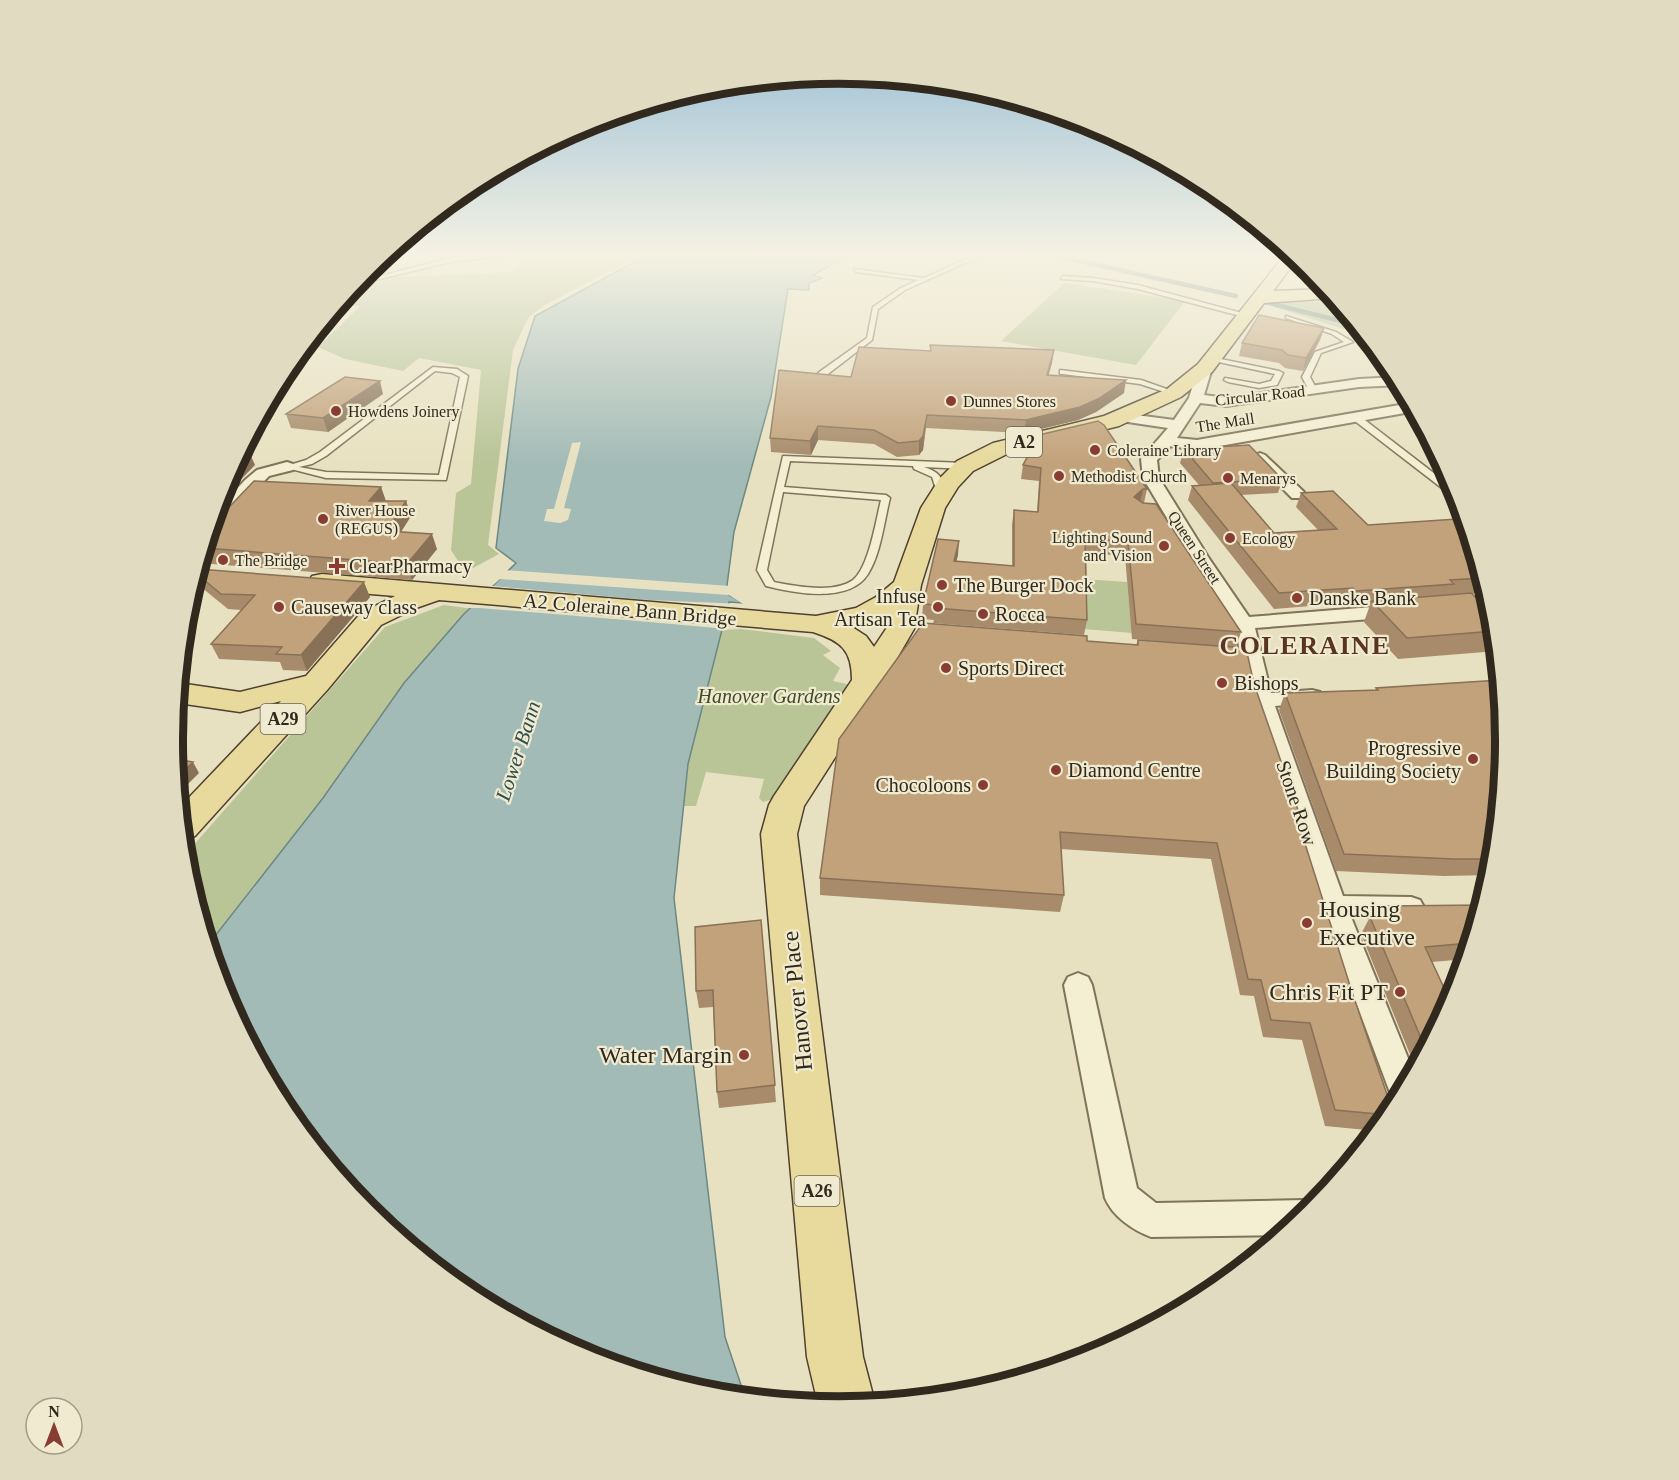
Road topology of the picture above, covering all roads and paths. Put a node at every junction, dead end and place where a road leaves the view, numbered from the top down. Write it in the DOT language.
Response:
graph roads {
  1 [pos="872,325"];
  2 [pos="1238,325"];
  3 [pos="1311,325"];
  4 [pos="1208,363"];
  5 [pos="1063,372"];
  6 [pos="821,375"];
  7 [pos="1228,380"];
  8 [pos="1389,382"];
  9 [pos="1313,390"];
  10 [pos="1185,396"];
  11 [pos="1406,408"];
  12 [pos="1354,416"];
  13 [pos="1121,417"];
  14 [pos="1177,425"];
  15 [pos="1240,438"];
  16 [pos="1167,441"];
  17 [pos="910,465"];
  18 [pos="965,466"];
  19 [pos="287,467"];
  20 [pos="1445,486"];
  21 [pos="780,489"];
  22 [pos="941,492"];
  23 [pos="1298,495"];
  24 [pos="225,511"];
  25 [pos="1152,511"];
  26 [pos="1173,513"];
  27 [pos="293,580"];
  28 [pos="906,585"];
  29 [pos="364,586"];
  30 [pos="445,594"];
  31 [pos="411,596"];
  32 [pos="1481,605"];
  33 [pos="1437,608"];
  34 [pos="1415,610"];
  35 [pos="371,619"];
  36 [pos="1244,623"];
  37 [pos="815,624"];
  38 [pos="907,630"];
  39 [pos="1228,656"];
  40 [pos="1252,657"];
  41 [pos="862,664"];
  42 [pos="317,682"];
  43 [pos="185,694"];
  44 [pos="1334,696"];
  45 [pos="1262,700"];
  46 [pos="240,702"];
  47 [pos="249,755"];
  48 [pos="188,820"];
  49 [pos="1333,906"];
  50 [pos="1436,908"];
  51 [pos="1078,985"];
  52 [pos="1401,1079"];
  53 [pos="1289,1217"];
  54 [pos="844,1396"];
  1 -- 6 [label="lane"];
  2 -- 4 [label="main road, A2"];
  3 -- 9 [label="lane"];
  4 -- 7 [label="lane"];
  4 -- 10 [label="main road, Circular Road / A2"];
  5 -- 10 [label="lane"];
  8 -- 9 [label="street, Circular Road"];
  9 -- 10 [label="street, Circular Road"];
  10 -- 13 [label="main road, Circular Road / A2"];
  10 -- 14 [label="street"];
  11 -- 12 [label="street, The Mall"];
  12 -- 15 [label="street, The Mall"];
  12 -- 20 [label="lane"];
  13 -- 14 [label="street"];
  13 -- 18 [label="main road, Circular Road / A2"];
  14 -- 16 [label="street, The Mall"];
  15 -- 16 [label="street, The Mall"];
  15 -- 23 [label="street"];
  16 -- 26 [label="street, Queen Street"];
  17 -- 18 [label="lane"];
  17 -- 21 [label="lane"];
  17 -- 22 [label="lane"];
  18 -- 22 [label="main road, Circular Road / A2"];
  19 -- 19 [label="lane"];
  19 -- 24 [label="street"];
  21 -- 21 [label="lane"];
  22 -- 28 [label="main road, Circular Road / A2"];
  25 -- 26 [label="street"];
  26 -- 36 [label="street, Queen Street"];
  27 -- 29 [label="main road"];
  28 -- 37 [label="main road, A2"];
  28 -- 38 [label="main road, Circular Road / A2"];
  29 -- 31 [label="main road"];
  29 -- 35 [label="main road"];
  30 -- 31 [label="main road, A29"];
  30 -- 37 [label="main road, A2 Coleraine Bann Bridge / A2"];
  31 -- 35 [label="main road, A29"];
  32 -- 33 [label="street"];
  34 -- 36 [label="street"];
  35 -- 42 [label="main road, A29"];
  36 -- 40 [label="street, Queen Street"];
  37 -- 41 [label="main road, A2"];
  38 -- 41 [label="main road, Hanover Place / A26"];
  39 -- 40 [label="street"];
  40 -- 45 [label="street, Stone Row"];
  41 -- 54 [label="main road, Hanover Place / A26"];
  42 -- 46 [label="main road, A29"];
  42 -- 47 [label="main road, A29"];
  43 -- 46 [label="main road, A29"];
  44 -- 45 [label="street"];
  45 -- 49 [label="street, Stone Row"];
  46 -- 47 [label="main road, A29"];
  47 -- 48 [label="main road, A29"];
  49 -- 50 [label="street"];
  49 -- 52 [label="street, Stone Row"];
  51 -- 53 [label="street"];
}
